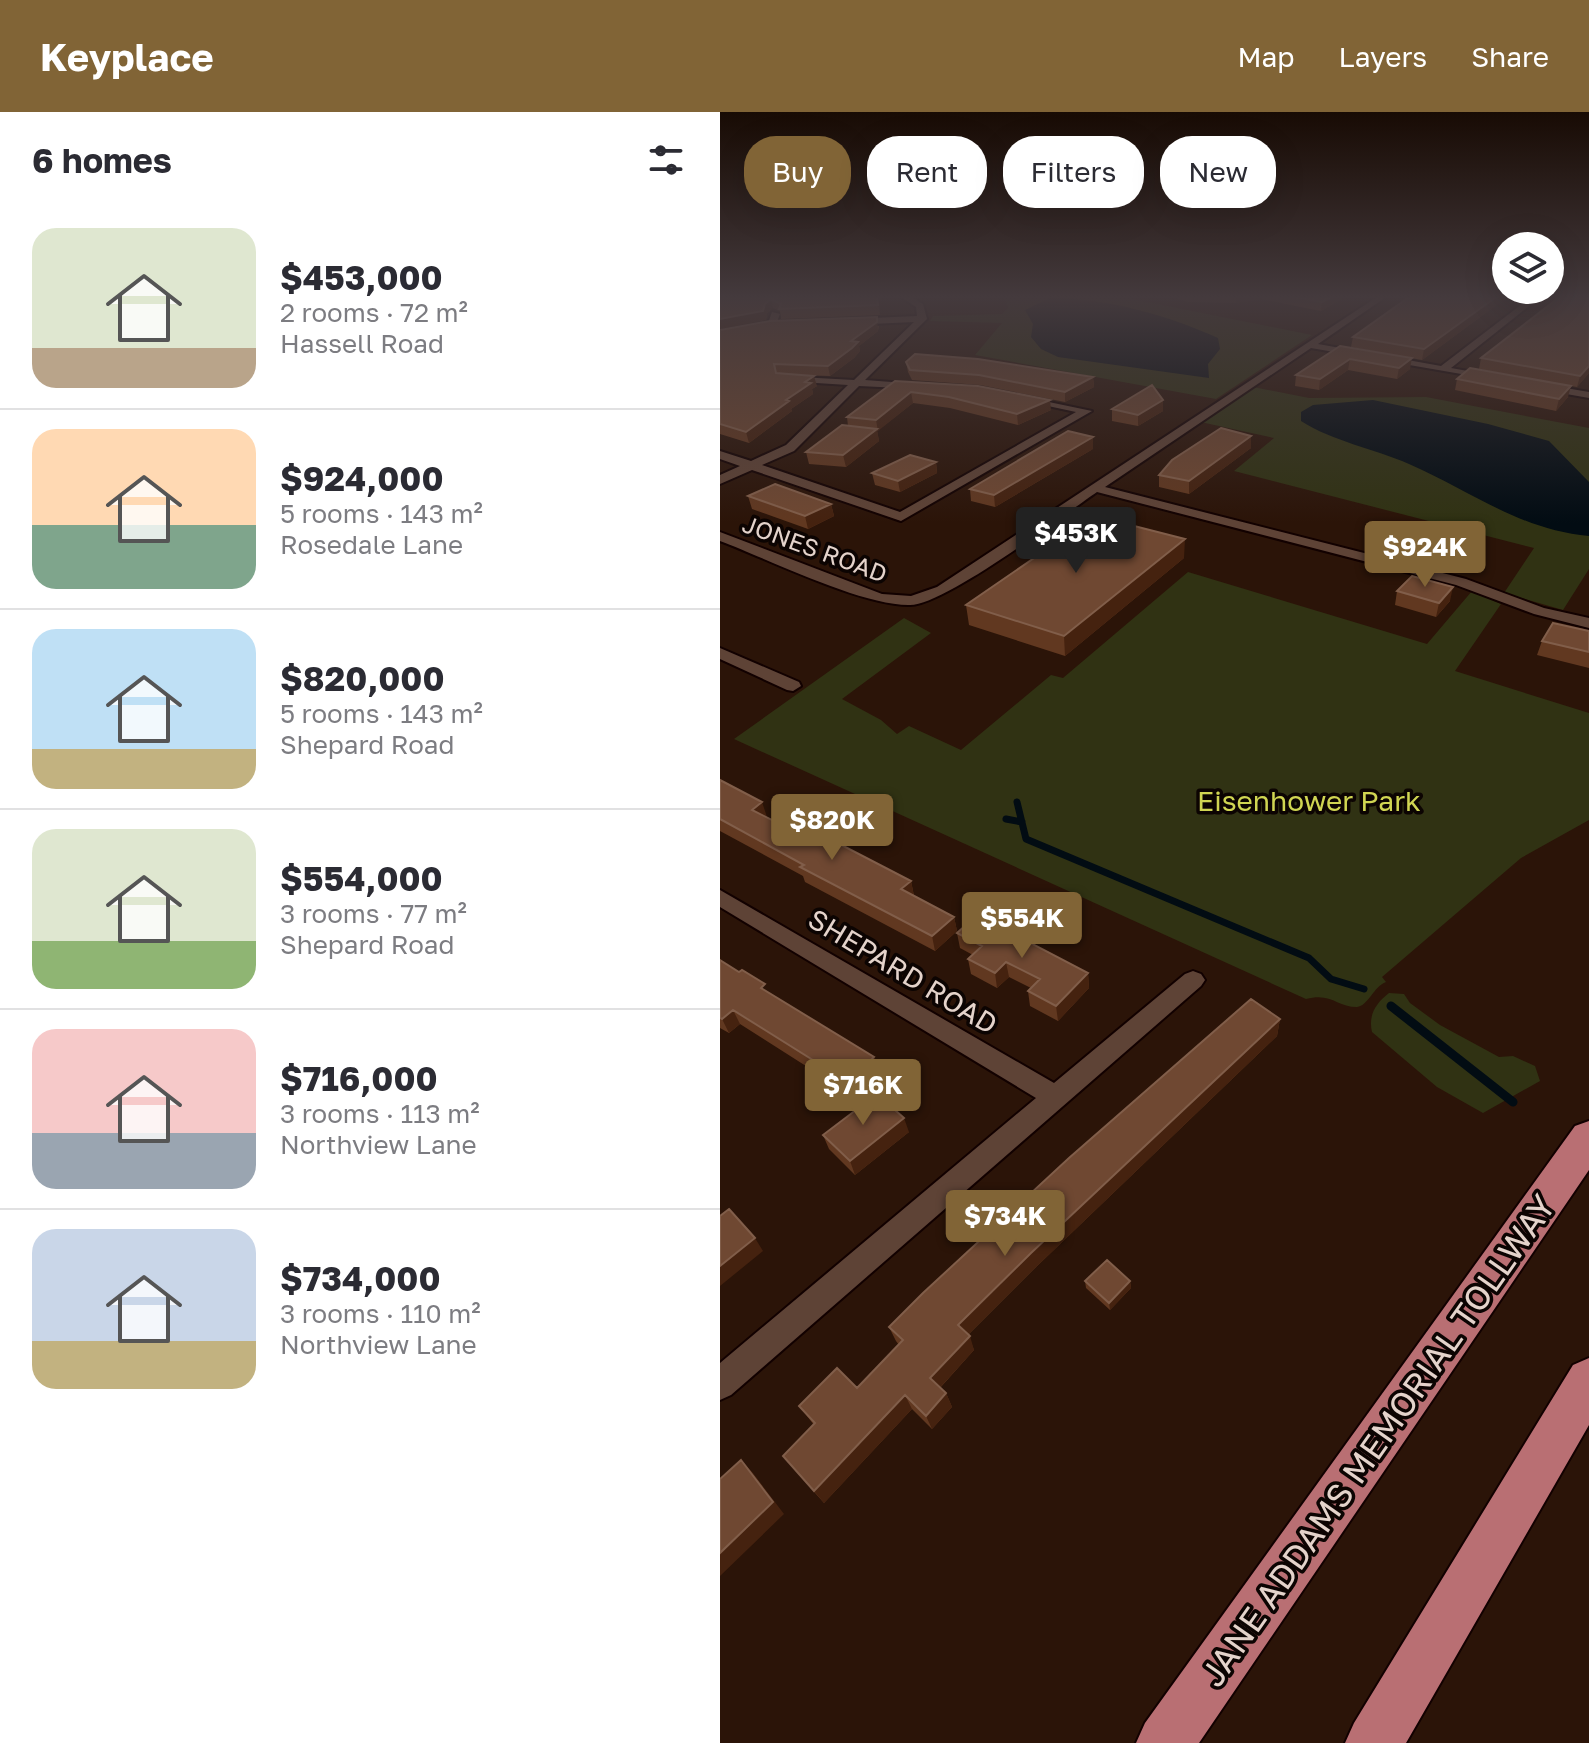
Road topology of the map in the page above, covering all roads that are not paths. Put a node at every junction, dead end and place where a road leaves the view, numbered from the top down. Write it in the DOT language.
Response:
graph roads {
  1 [pos="870,371"];
  2 [pos="1270,371"];
  3 [pos="1455,371"];
  4 [pos="783,378"];
  5 [pos="1505,380"];
  6 [pos="858,383"];
  7 [pos="1537,386"];
  8 [pos="934,388"];
  9 [pos="1009,395"];
  10 [pos="1589,395"];
  11 [pos="720,455"];
  12 [pos="753,466"];
  13 [pos="720,480"];
  14 [pos="1095,488"];
  15 [pos="720,536"];
  16 [pos="1589,623"];
  17 [pos="720,653"];
  18 [pos="793,686"];
  19 [pos="720,897"];
  20 [pos="1193,980"];
  21 [pos="1056,1097"];
  22 [pos="1589,1138"];
  23 [pos="1589,1381"];
  24 [pos="720,1384"];
  25 [pos="1165,1743"];
  26 [pos="1374,1743"];
  1 -- 6 [label="street"];
  2 -- 14 [label="street, JONES ROAD"];
  3 -- 5 [label="street"];
  4 -- 6 [label="street"];
  6 -- 8 [label="street"];
  6 -- 12 [label="street"];
  7 -- 10 [label="street"];
  9 -- 12 [label="street"];
  11 -- 12 [label="street"];
  12 -- 13 [label="street"];
  14 -- 15 [label="street, JONES ROAD"];
  14 -- 16 [label="street"];
  17 -- 18 [label="street"];
  19 -- 21 [label="street, SHEPARD ROAD"];
  20 -- 21 [label="street"];
  21 -- 24 [label="street"];
  22 -- 25 [label="highway, JANE ADDAMS MEMORIAL TOLLWAY"];
  23 -- 26 [label="highway"];
}
